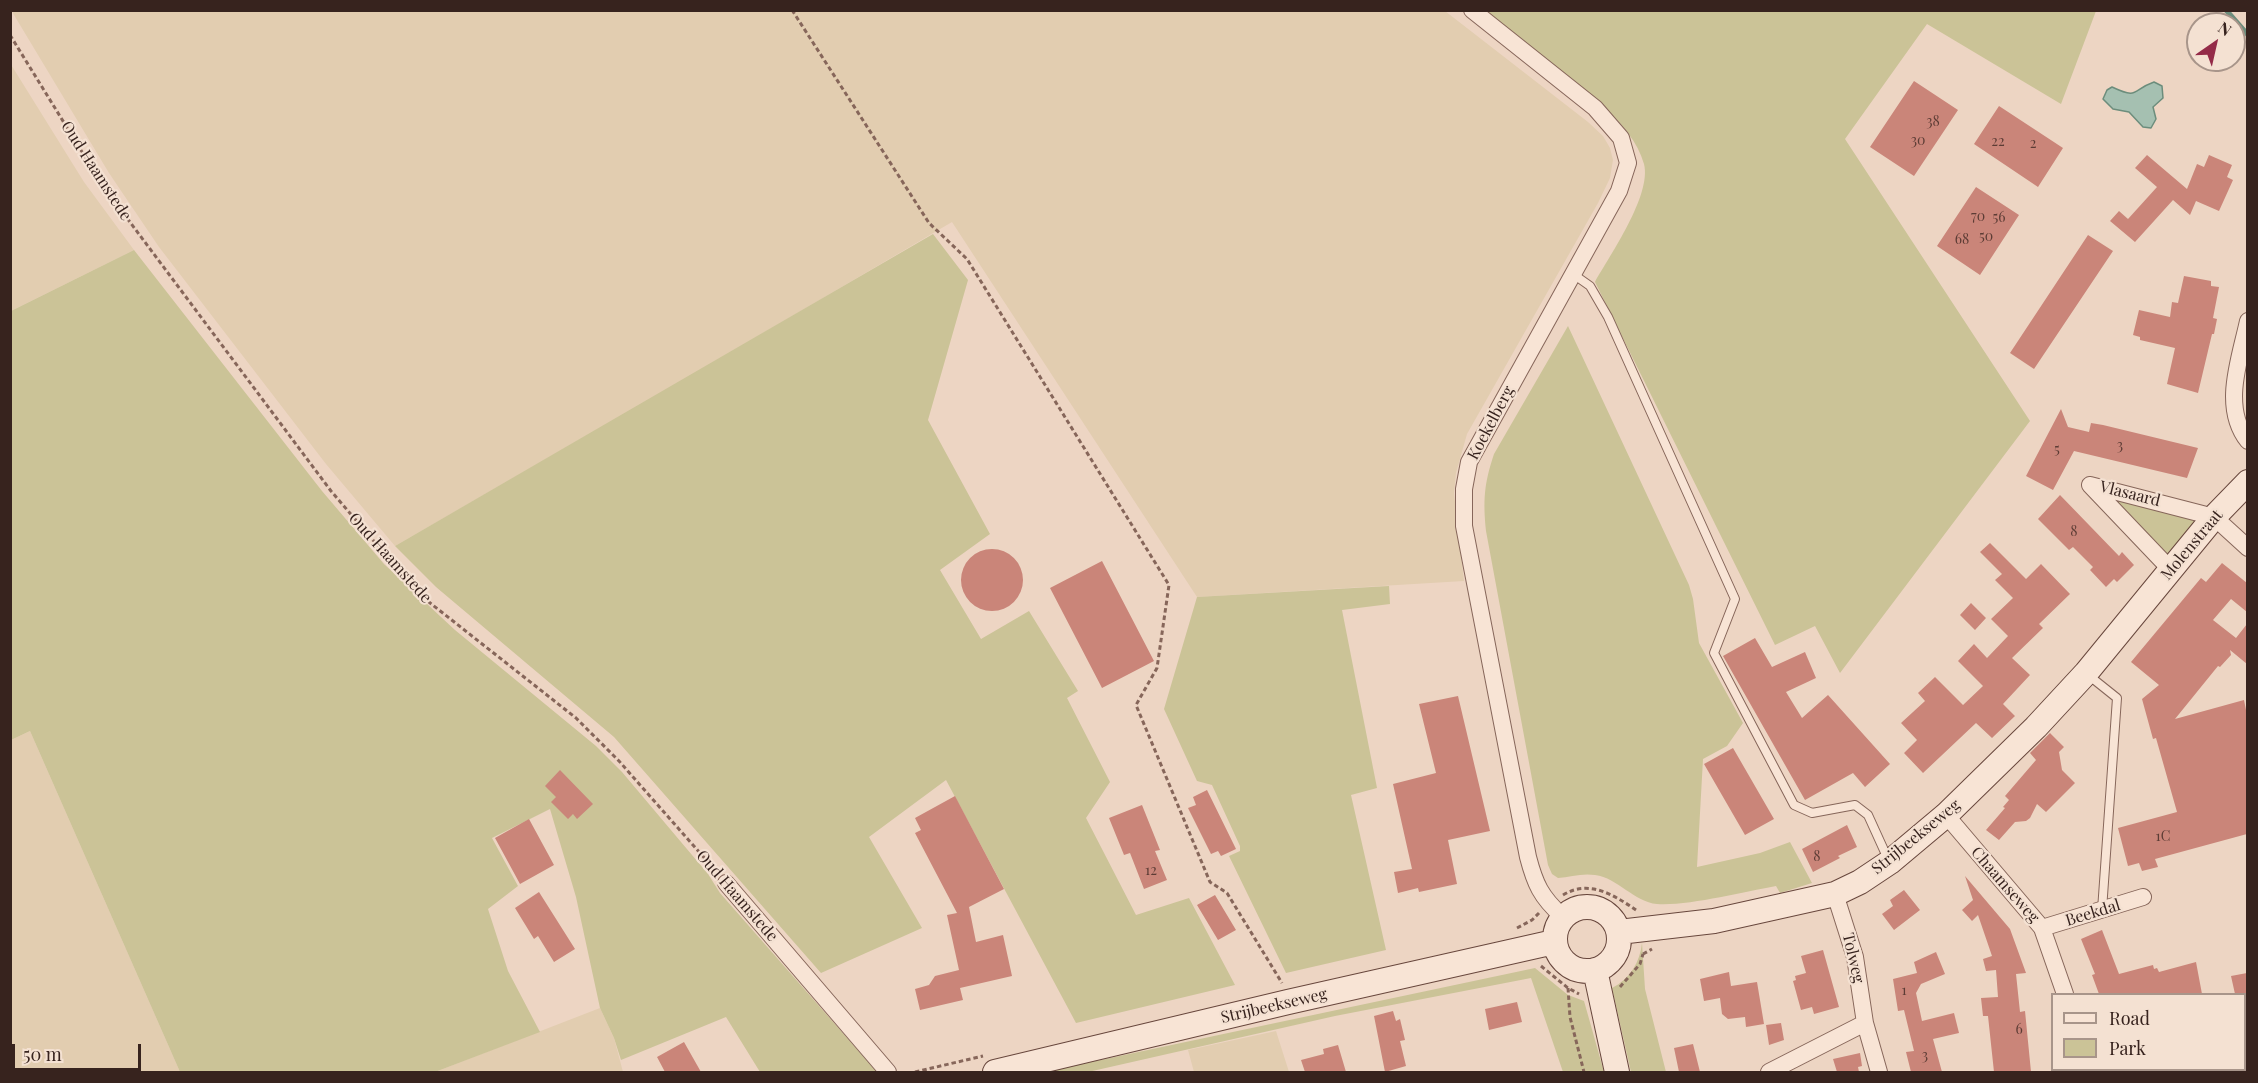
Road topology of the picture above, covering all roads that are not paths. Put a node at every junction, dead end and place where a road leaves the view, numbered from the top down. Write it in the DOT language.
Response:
graph roads {
  1 [pos="1472,10"];
  2 [pos="1573,273"];
  3 [pos="2247,321"];
  4 [pos="2247,441"];
  5 [pos="2247,482"];
  6 [pos="2214,517"];
  7 [pos="2247,548"];
  8 [pos="2171,570"];
  9 [pos="2139,609"];
  10 [pos="2086,673"];
  11 [pos="1946,815"];
  12 [pos="1890,862"];
  13 [pos="726,883"];
  14 [pos="1835,894"];
  15 [pos="2143,897"];
  16 [pos="1556,910"];
  17 [pos="2102,910"];
  18 [pos="2042,928"];
  19 [pos="1619,933"];
  20 [pos="1554,942"];
  21 [pos="1595,970"];
  22 [pos="2065,993"];
  23 [pos="1865,1023"];
  24 [pos="888,1072"];
  25 [pos="995,1072"];
  26 [pos="1617,1072"];
  27 [pos="1769,1072"];
  28 [pos="1879,1072"];
  1 -- 2 [label="street, Koekelberg"];
  2 -- 12 [label="lane"];
  2 -- 16 [label="street, Koekelberg"];
  3 -- 4 [label="street"];
  5 -- 6 [label="main road, Molenstraat"];
  6 -- 7 [label="street"];
  6 -- 8 [label="main road, Molenstraat"];
  6 -- 8 [label="street, Vlasaard"];
  8 -- 9 [label="main road, Molenstraat"];
  9 -- 10 [label="main road, Strijbeekseweg"];
  10 -- 11 [label="main road, Strijbeekseweg"];
  10 -- 17 [label="lane"];
  11 -- 12 [label="main road, Strijbeekseweg"];
  11 -- 18 [label="street, Chaamseweg"];
  12 -- 14 [label="main road, Strijbeekseweg"];
  13 -- 24 [label="street, Oud Haamstede"];
  14 -- 19 [label="main road, Strijbeekseweg"];
  14 -- 23 [label="street, Tolweg"];
  15 -- 17 [label="street, Beekdal"];
  16 -- 19 [label="main road"];
  16 -- 20 [label="main road"];
  17 -- 18 [label="street, Beekdal"];
  18 -- 22 [label="street, Chaamseweg"];
  19 -- 21 [label="main road"];
  20 -- 21 [label="main road"];
  20 -- 25 [label="main road, Strijbeekseweg"];
  21 -- 26 [label="main road"];
  23 -- 27 [label="street"];
  23 -- 28 [label="street, Tolweg"];
}
